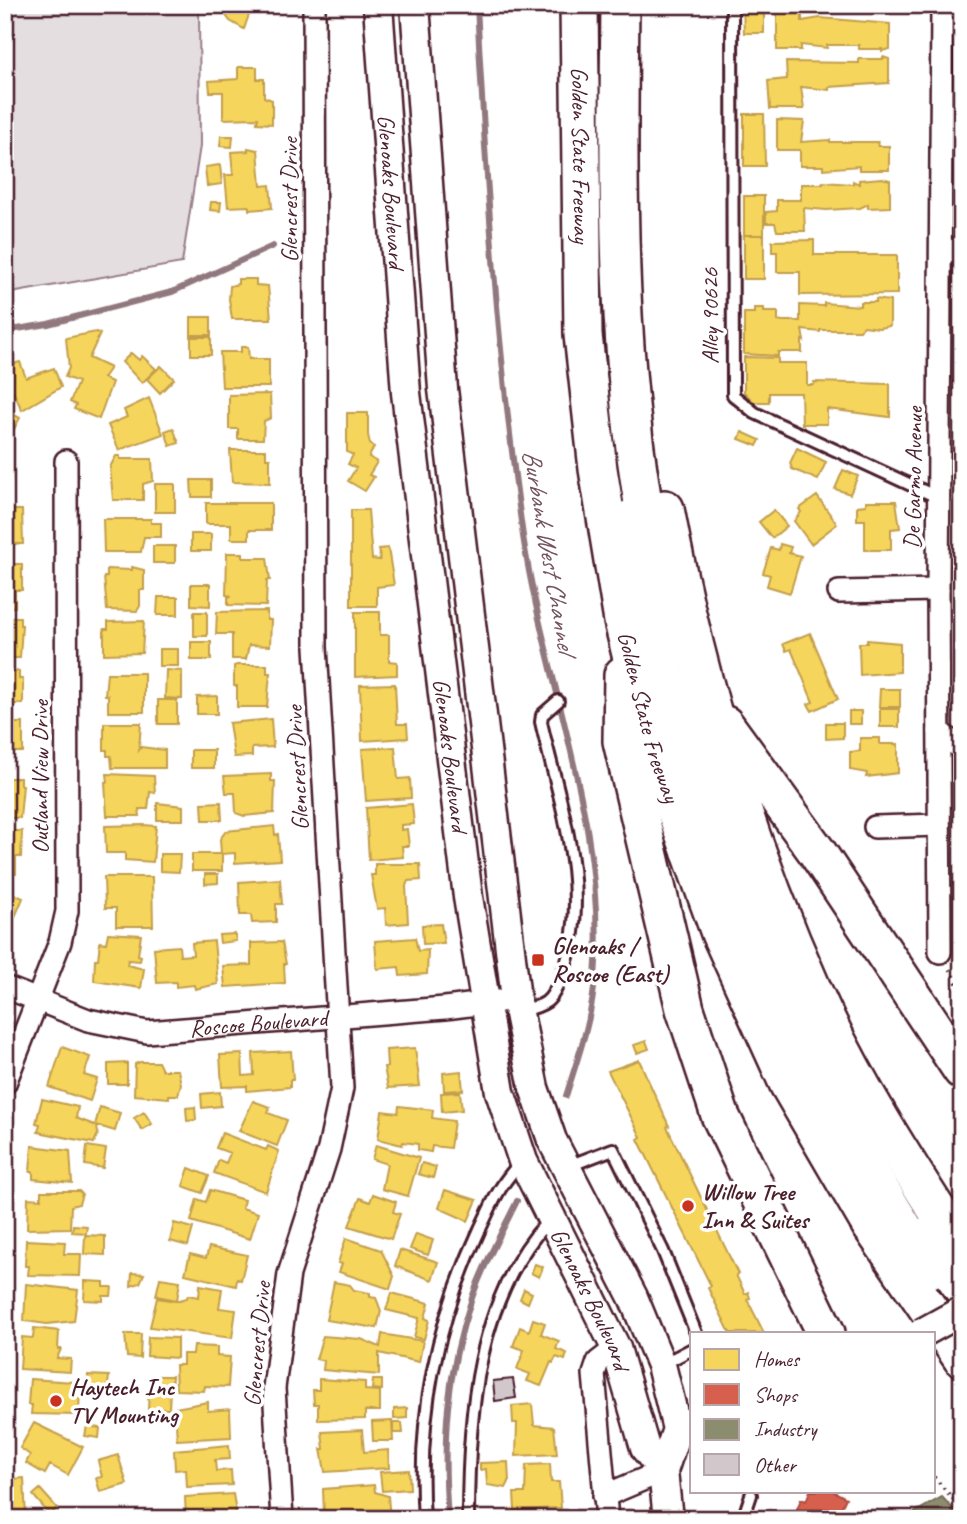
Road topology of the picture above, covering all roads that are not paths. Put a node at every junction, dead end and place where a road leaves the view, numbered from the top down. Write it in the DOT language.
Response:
graph roads {
  1 [pos="314,5"];
  2 [pos="378,5"];
  3 [pos="415,5"];
  4 [pos="579,5"];
  5 [pos="605,5"];
  6 [pos="620,5"];
  7 [pos="643,5"];
  8 [pos="732,5"];
  9 [pos="942,5"];
  10 [pos="951,251"];
  11 [pos="66,461"];
  12 [pos="939,498"];
  13 [pos="938,590"];
  14 [pos="839,592"];
  15 [pos="623,621"];
  16 [pos="558,701"];
  17 [pos="709,704"];
  18 [pos="939,732"];
  19 [pos="962,749"];
  20 [pos="939,825"];
  21 [pos="875,827"];
  22 [pos="940,952"];
  23 [pos="5,986"];
  24 [pos="36,1000"];
  25 [pos="484,1003"];
  26 [pos="517,1005"];
  27 [pos="336,1016"];
  28 [pos="962,1070"];
  29 [pos="5,1083"];
  30 [pos="523,1161"];
  31 [pos="565,1168"];
  32 [pos="551,1218"];
  33 [pos="962,1249"];
  34 [pos="962,1287"];
  35 [pos="962,1311"];
  36 [pos="696,1332"];
  37 [pos="826,1332"];
  38 [pos="924,1332"];
  39 [pos="617,1348"];
  40 [pos="690,1350"];
  41 [pos="962,1358"];
  42 [pos="661,1365"];
  43 [pos="690,1456"];
  44 [pos="663,1471"];
  45 [pos="753,1492"];
  46 [pos="604,1496"];
  47 [pos="282,1519"];
  48 [pos="424,1519"];
  49 [pos="468,1519"];
  50 [pos="607,1519"];
  51 [pos="668,1519"];
  52 [pos="743,1519"];
  1 -- 27 [label="street, Glencrest Drive"];
  2 -- 25 [label="main road, Glenoaks Boulevard"];
  3 -- 26 [label="main road, Glenoaks Boulevard"];
  4 -- 15 [label="highway, Golden State Freeway"];
  5 -- 35 [label="highway"];
  6 -- 34 [label="highway"];
  7 -- 17 [label="highway"];
  8 -- 12 [label="lane, Alley 90626"];
  9 -- 10 [label="street, De Garmo Avenue"];
  10 -- 12 [label="street, De Garmo Avenue"];
  11 -- 24 [label="street, Outland View Drive"];
  12 -- 13 [label="street, De Garmo Avenue"];
  13 -- 14 [label="street"];
  13 -- 18 [label="street, De Garmo Avenue"];
  15 -- 37 [label="highway"];
  15 -- 41 [label="highway, Golden State Freeway"];
  16 -- 26 [label="lane"];
  17 -- 28 [label="highway"];
  17 -- 33 [label="highway"];
  18 -- 19 [label="street"];
  18 -- 20 [label="street, De Garmo Avenue"];
  20 -- 21 [label="street"];
  20 -- 22 [label="street, De Garmo Avenue"];
  23 -- 24 [label="street, Roscoe Boulevard"];
  24 -- 27 [label="street, Roscoe Boulevard"];
  24 -- 29 [label="street, Outland View Drive"];
  25 -- 26 [label="street, Roscoe Boulevard"];
  25 -- 27 [label="street, Roscoe Boulevard"];
  25 -- 30 [label="main road, Glenoaks Boulevard"];
  26 -- 31 [label="main road, Glenoaks Boulevard"];
  27 -- 47 [label="street, Glencrest Drive"];
  30 -- 32 [label="main road, Glenoaks Boulevard"];
  30 -- 48 [label="lane"];
  31 -- 36 [label="lane"];
  31 -- 42 [label="main road, Glenoaks Boulevard"];
  32 -- 39 [label="main road, Glenoaks Boulevard"];
  32 -- 49 [label="lane"];
  35 -- 38 [label="main road, bridge"];
  39 -- 44 [label="main road, Glenoaks Boulevard"];
  39 -- 46 [label="street"];
  40 -- 42 [label="lane"];
  42 -- 44 [label="main road, Glenoaks Boulevard"];
  43 -- 44 [label="main road"];
  44 -- 46 [label="street"];
  44 -- 51 [label="main road, Glenoaks Boulevard"];
  45 -- 52 [label="lane"];
  46 -- 50 [label="street"];
}
